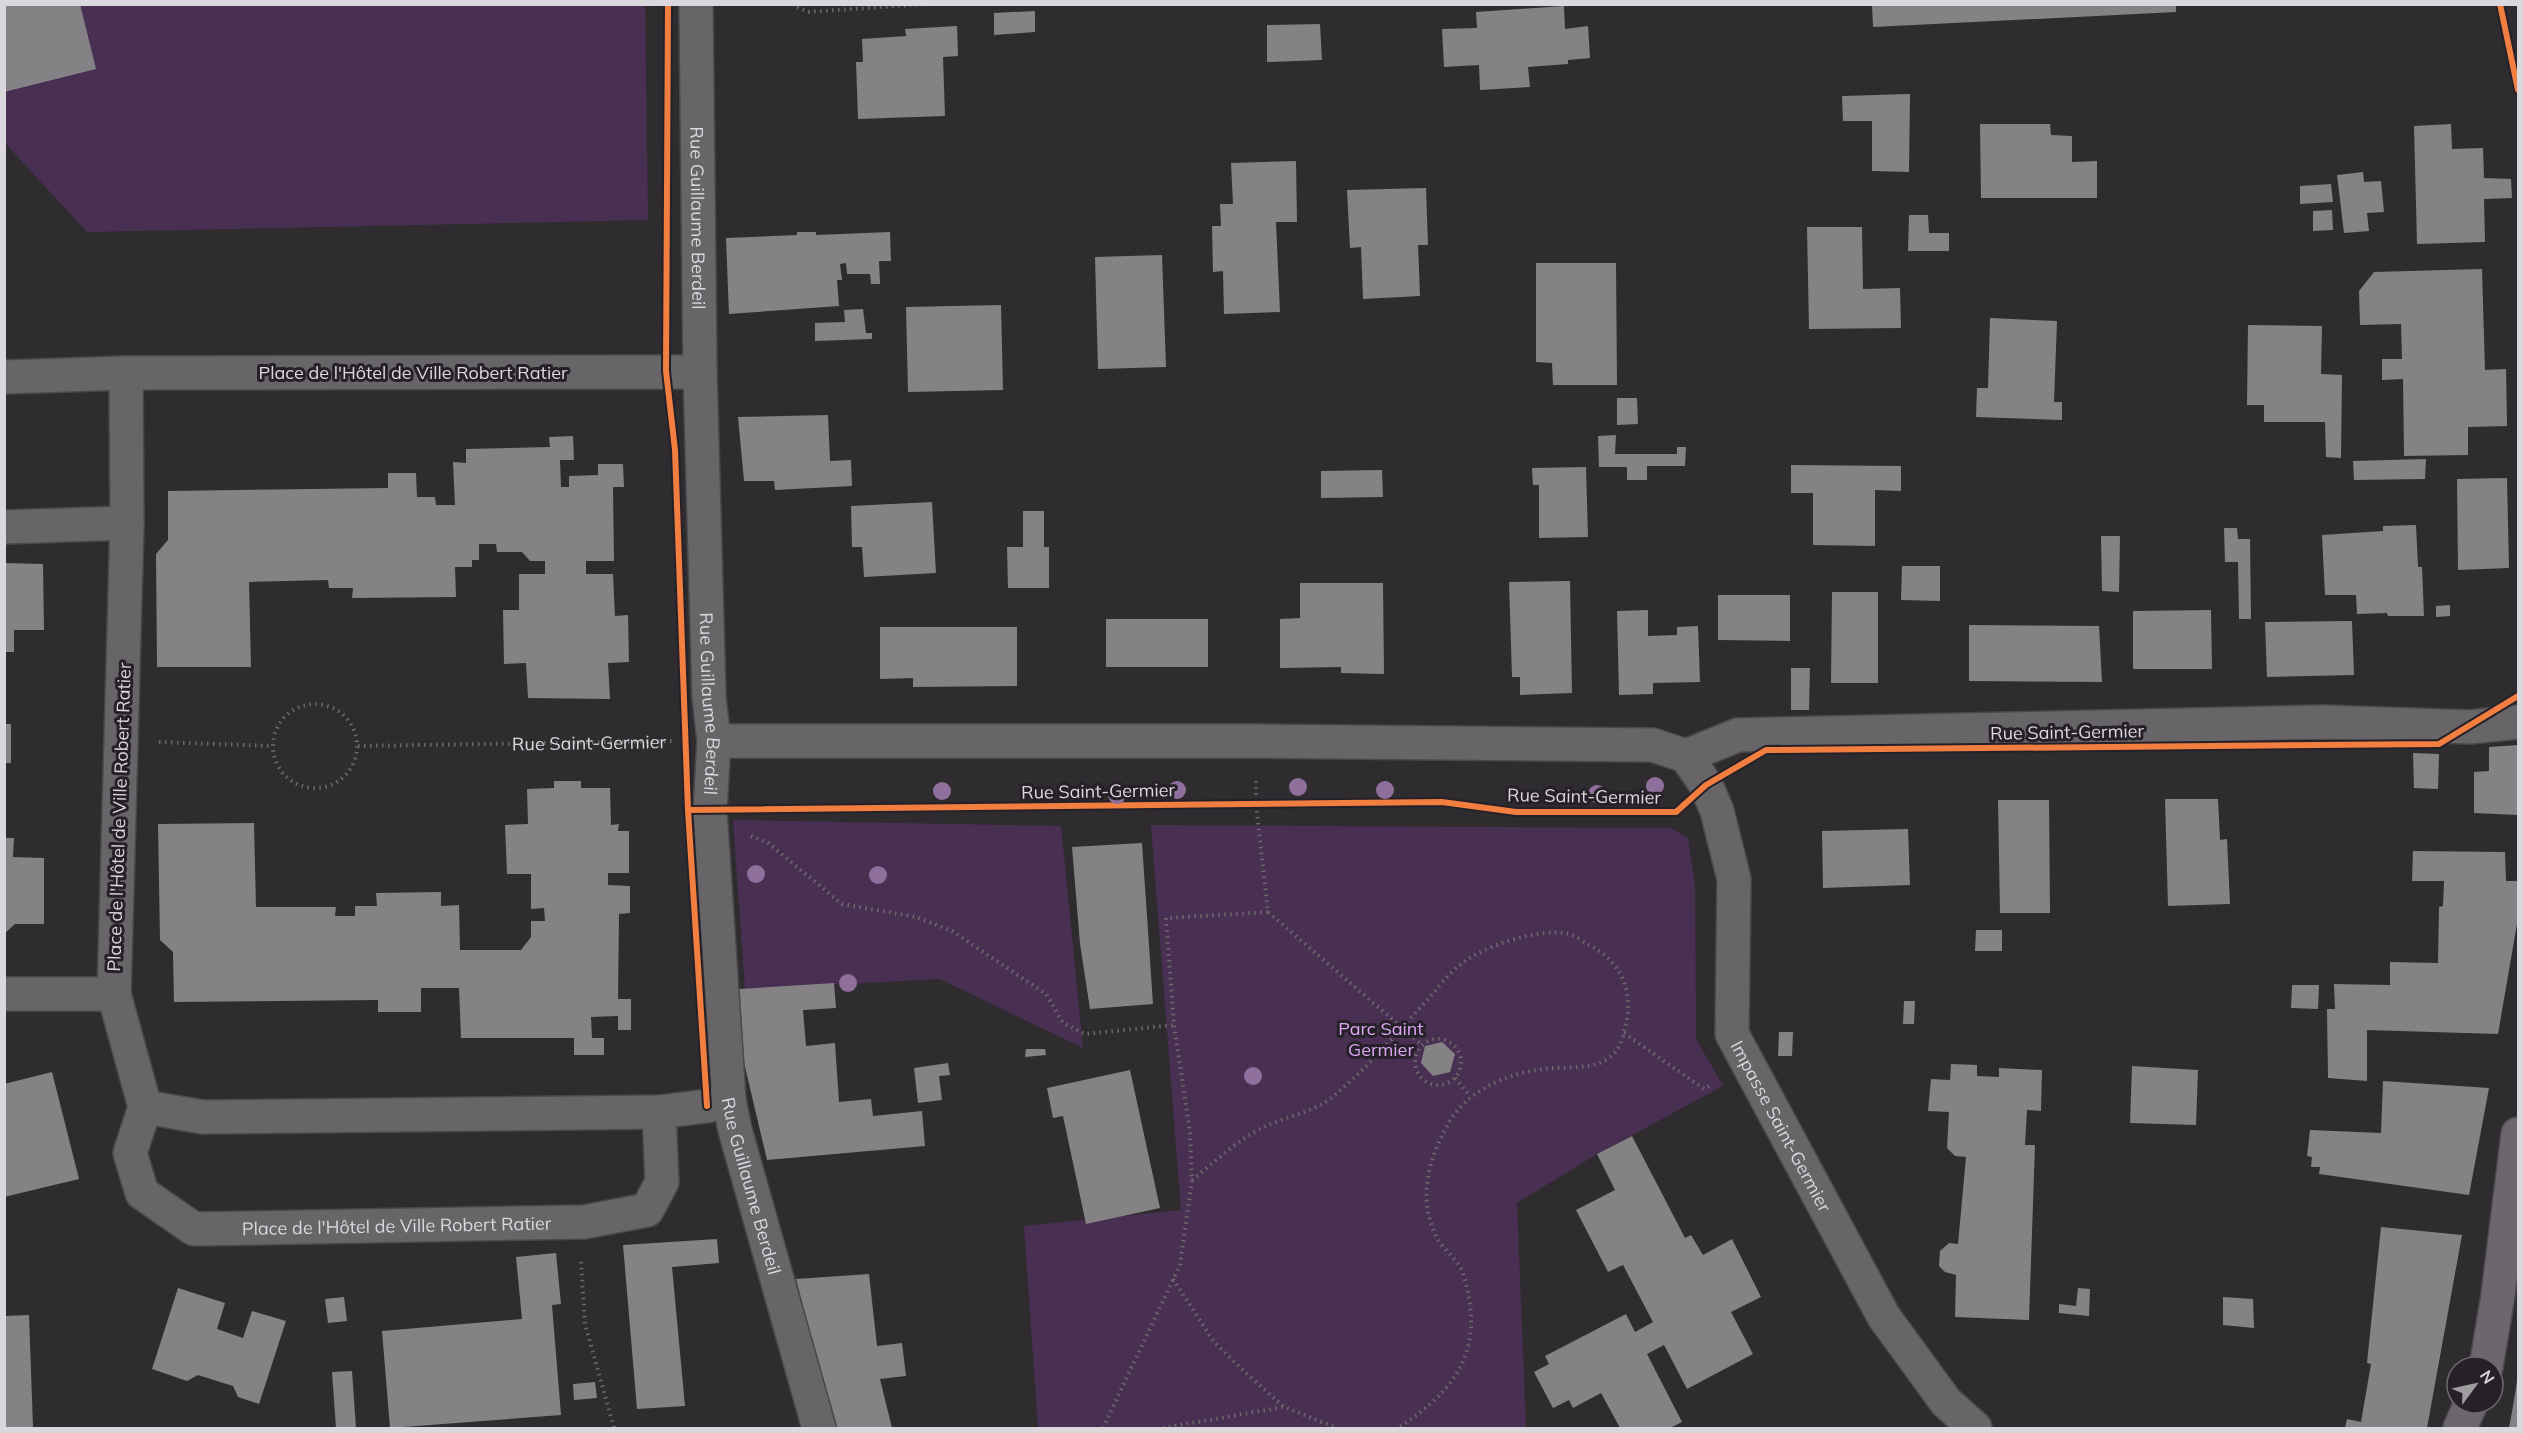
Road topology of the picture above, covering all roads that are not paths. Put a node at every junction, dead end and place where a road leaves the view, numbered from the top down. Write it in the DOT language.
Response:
graph roads {
  1 [pos="696,4"];
  2 [pos="700,372"];
  3 [pos="126,373"];
  4 [pos="4,377"];
  5 [pos="127,523"];
  6 [pos="4,527"];
  7 [pos="2518,722"];
  8 [pos="714,741"];
  9 [pos="1686,756"];
  10 [pos="4,993"];
  11 [pos="114,994"];
  12 [pos="729,1100"];
  13 [pos="145,1107"];
  14 [pos="658,1112"];
  15 [pos="2518,1134"];
  16 [pos="2488,1355"];
  17 [pos="1948,1415"];
  18 [pos="819,1428"];
  19 [pos="1975,1428"];
  1 -- 2 [label="street, Rue Guillaume Berdeil"];
  2 -- 3 [label="street, Place de l'Hôtel de Ville Robert Ratier"];
  2 -- 8 [label="street, Rue Guillaume Berdeil"];
  3 -- 4 [label="street, Place de l'Hôtel de Ville Robert Ratier"];
  3 -- 5 [label="street, Place de l'Hôtel de Ville Robert Ratier"];
  5 -- 6 [label="street"];
  5 -- 11 [label="street, Place de l'Hôtel de Ville Robert Ratier"];
  7 -- 9 [label="street, Rue Saint-Germier"];
  8 -- 9 [label="street"];
  8 -- 12 [label="street, Rue Guillaume Berdeil"];
  9 -- 17 [label="street, Impasse Saint-Germier"];
  10 -- 11 [label="street"];
  11 -- 13 [label="street, Place de l'Hôtel de Ville Robert Ratier"];
  12 -- 14 [label="street"];
  12 -- 18 [label="street, Rue Guillaume Berdeil"];
  13 -- 14 [label="street"];
  13 -- 14 [label="street, Place de l'Hôtel de Ville Robert Ratier"];
  15 -- 16 [label="main road"];
  17 -- 19 [label="street, Impasse Saint-Germier"];
}
